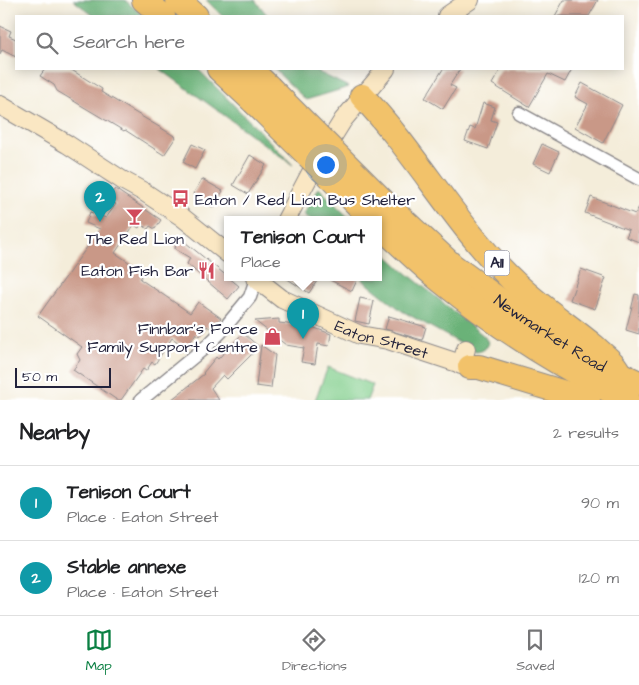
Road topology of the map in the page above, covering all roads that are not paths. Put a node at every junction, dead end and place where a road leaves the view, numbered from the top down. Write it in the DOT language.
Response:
graph roads {
  1 [pos="144,0"];
  2 [pos="178,0"];
  3 [pos="470,0"];
  4 [pos="162,15"];
  5 [pos="195,15"];
  6 [pos="448,15"];
  7 [pos="221,70"];
  8 [pos="250,70"];
  9 [pos="385,70"];
  10 [pos="262,95"];
  11 [pos="362,96"];
  12 [pos="0,106"];
  13 [pos="519,113"];
  14 [pos="639,179"];
  15 [pos="288,216"];
  16 [pos="377,216"];
  17 [pos="382,219"];
  18 [pos="382,221"];
  19 [pos="224,251"];
  20 [pos="255,281"];
  21 [pos="260,281"];
  22 [pos="466,360"];
  23 [pos="629,379"];
  24 [pos="141,400"];
  25 [pos="588,400"];
  26 [pos="628,400"];
  1 -- 4 [label="highway"];
  2 -- 5 [label="highway"];
  3 -- 6 [label="street"];
  7 -- 10 [label="highway, Newmarket Road / A11"];
  8 -- 10 [label="highway, Newmarket Road / A11"];
  9 -- 11 [label="street"];
  10 -- 16 [label="highway, Newmarket Road / A11, bridge"];
  11 -- 15 [label="street"];
  11 -- 23 [label="highway, A11"];
  12 -- 19 [label="street"];
  13 -- 14 [label="street"];
  17 -- 23 [label="highway, Newmarket Road / A11"];
  18 -- 26 [label="highway, Newmarket Road / A11"];
  20 -- 24 [label="street"];
  21 -- 22 [label="street, Eaton Street"];
  22 -- 25 [label="highway"];
}
